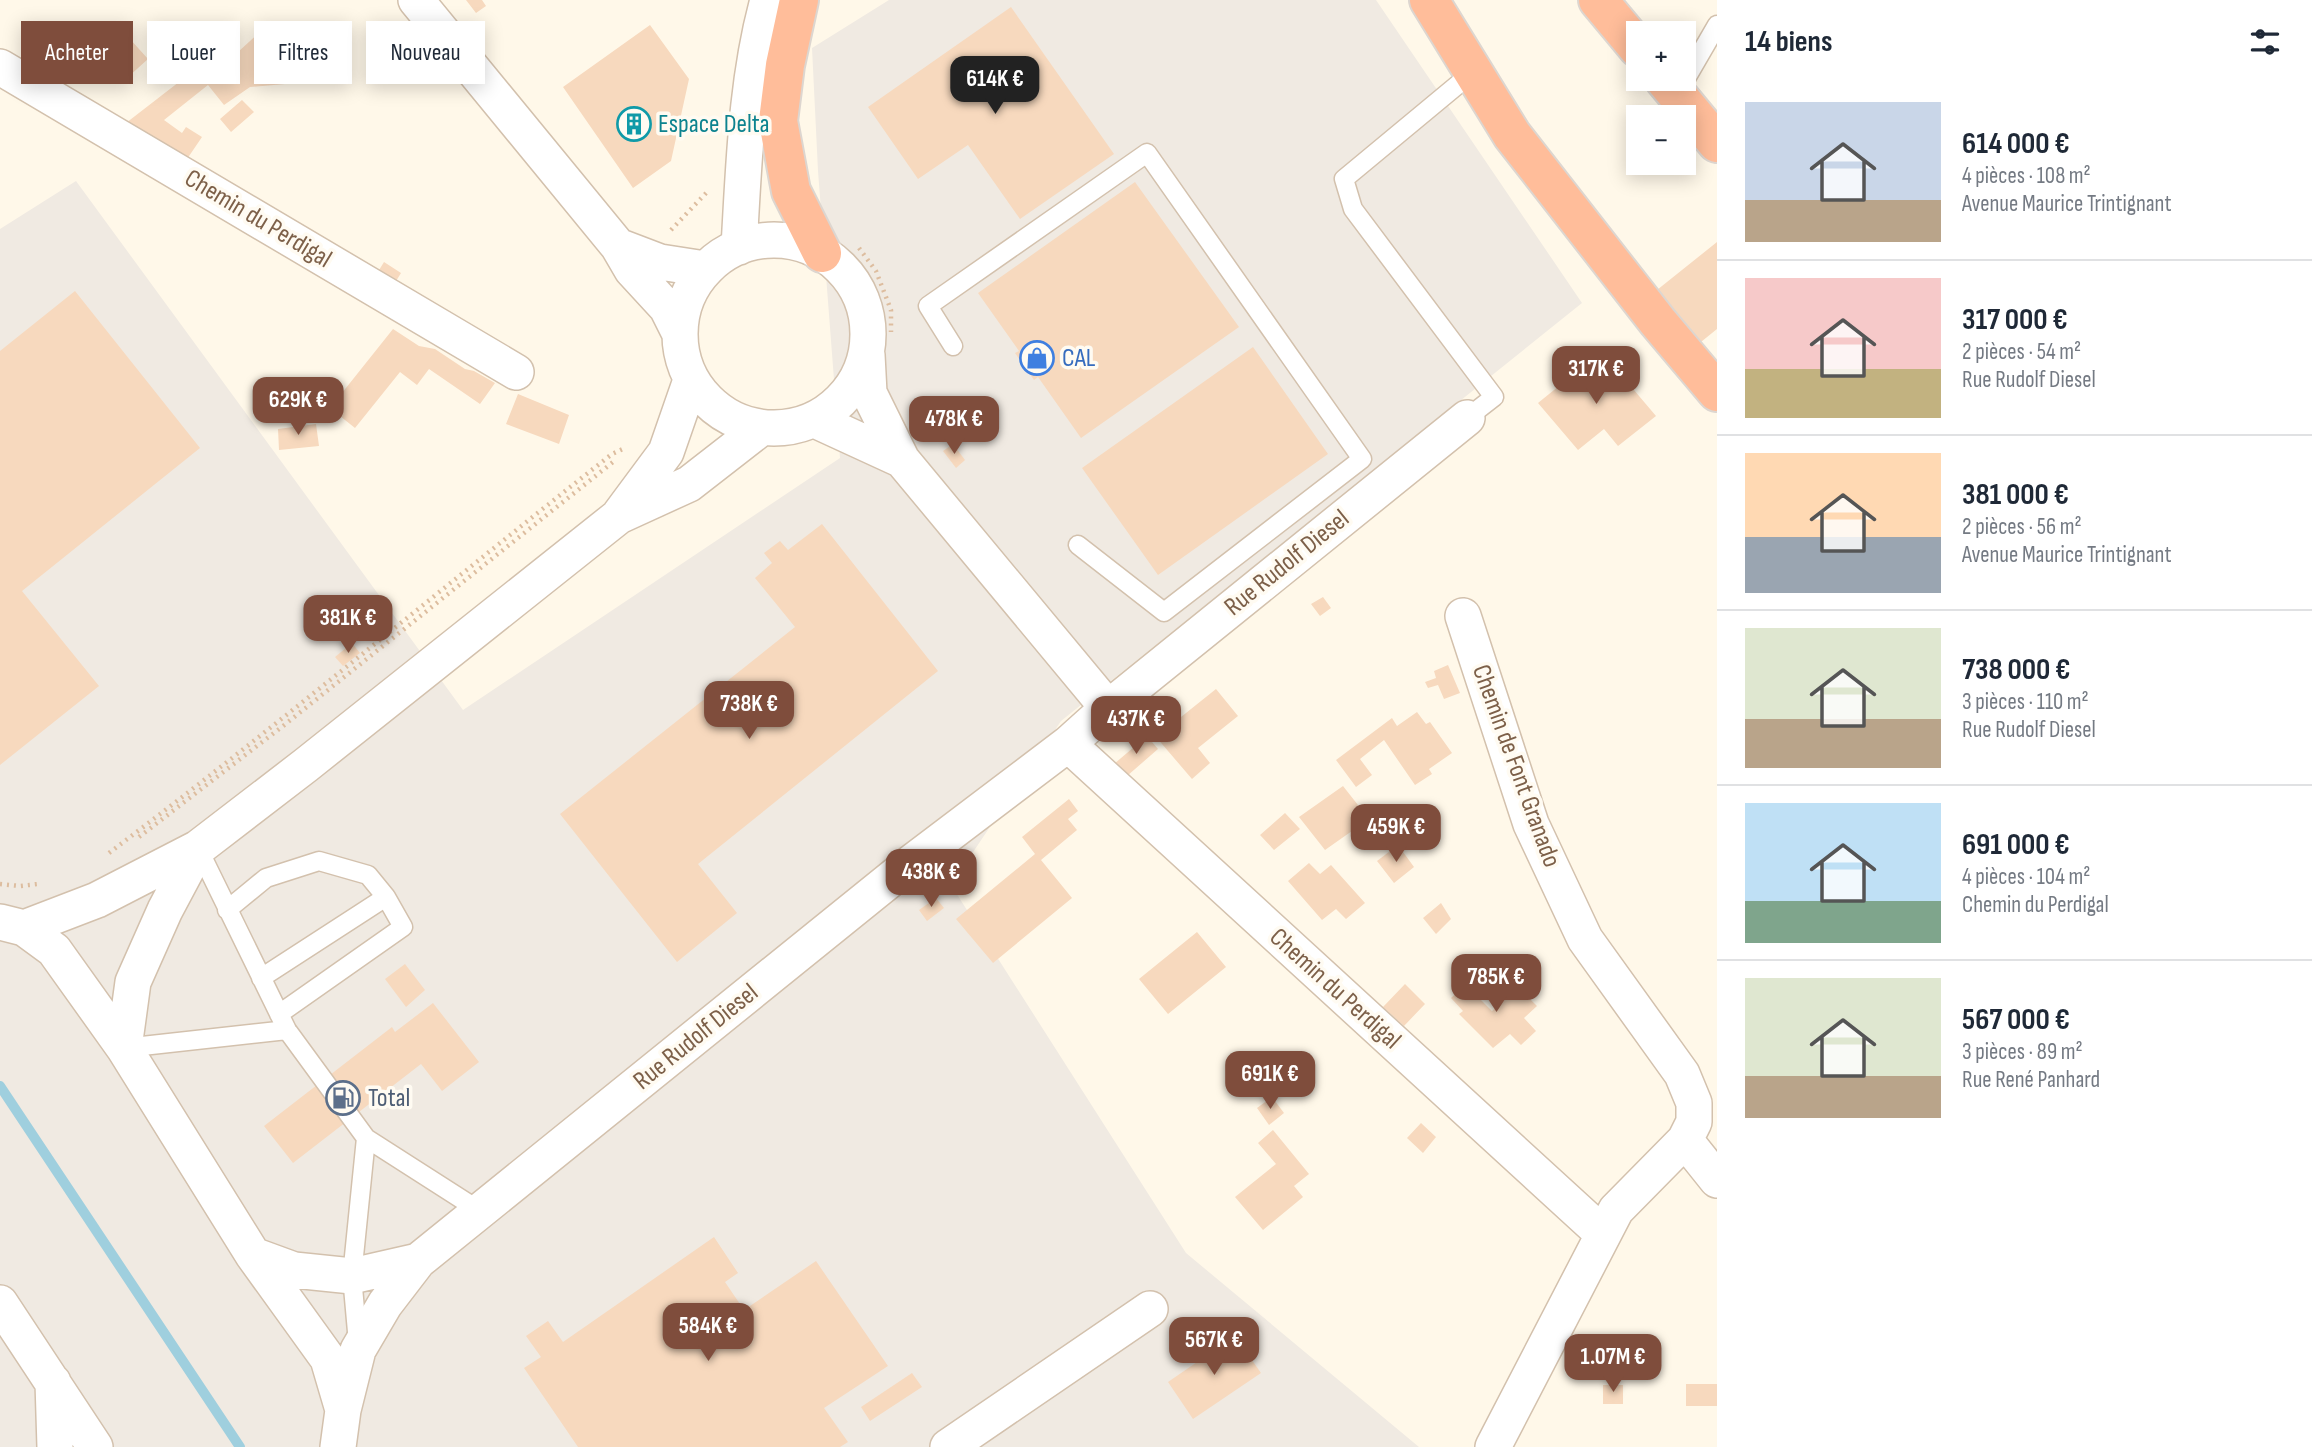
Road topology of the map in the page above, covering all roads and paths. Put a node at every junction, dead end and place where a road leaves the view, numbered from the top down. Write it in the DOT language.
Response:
graph roads {
  1 [pos="416,0"];
  2 [pos="1429,0"];
  3 [pos="1598,0"];
  4 [pos="786,5"];
  5 [pos="1717,25"];
  6 [pos="1626,34"];
  7 [pos="1696,53"];
  8 [pos="0,67"];
  9 [pos="1473,72"];
  10 [pos="1673,91"];
  11 [pos="762,119"];
  12 [pos="1717,143"];
  13 [pos="711,188"];
  14 [pos="668,233"];
  15 [pos="837,245"];
  16 [pos="618,246"];
  17 [pos="739,247"];
  18 [pos="705,269"];
  19 [pos="680,332"];
  20 [pos="953,346"];
  21 [pos="879,347"];
  22 [pos="516,372"];
  23 [pos="691,380"];
  24 [pos="1717,392"];
  25 [pos="1467,418"];
  26 [pos="815,420"];
  27 [pos="761,428"];
  28 [pos="902,460"];
  29 [pos="619,516"];
  30 [pos="1078,545"];
  31 [pos="1462,615"];
  32 [pos="1108,708"];
  33 [pos="1068,744"];
  34 [pos="198,848"];
  35 [pos="100,860"];
  36 [pos="107,861"];
  37 [pos="47,882"];
  38 [pos="0,884"];
  39 [pos="0,891"];
  40 [pos="36,891"];
  41 [pos="386,897"];
  42 [pos="228,910"];
  43 [pos="12,925"];
  44 [pos="261,978"];
  45 [pos="283,1022"];
  46 [pos="124,1048"];
  47 [pos="366,1138"];
  48 [pos="1685,1140"];
  49 [pos="1717,1181"];
  50 [pos="480,1211"];
  51 [pos="1603,1234"];
  52 [pos="253,1255"];
  53 [pos="418,1261"];
  54 [pos="352,1276"];
  55 [pos="0,1303"];
  56 [pos="1150,1309"];
  57 [pos="358,1350"];
  58 [pos="53,1382"];
  59 [pos="344,1410"];
  60 [pos="55,1447"];
  61 [pos="95,1447"];
  62 [pos="338,1447"];
  63 [pos="948,1447"];
  64 [pos="1493,1447"];
  1 -- 16 [label="street"];
  2 -- 9 [label="highway"];
  3 -- 6 [label="highway"];
  4 -- 11 [label="highway"];
  5 -- 7 [label="lane"];
  8 -- 22 [label="street, Chemin du Perdigal"];
  9 -- 24 [label="highway"];
  9 -- 25 [label="lane"];
  10 -- 12 [label="highway"];
  11 -- 15 [label="highway"];
  11 -- 17 [label="street"];
  13 -- 14 [label="path"];
  15 -- 17 [label="street"];
  15 -- 21 [label="street"];
  15 -- 21 [label="path"];
  16 -- 18 [label="street"];
  16 -- 19 [label="street"];
  17 -- 18 [label="street"];
  18 -- 19 [label="street"];
  19 -- 23 [label="street"];
  20 -- 30 [label="lane"];
  21 -- 26 [label="street"];
  21 -- 28 [label="street"];
  23 -- 27 [label="street"];
  23 -- 29 [label="street"];
  25 -- 32 [label="street, Rue Rudolf Diesel"];
  26 -- 27 [label="street"];
  26 -- 28 [label="street"];
  27 -- 29 [label="street"];
  28 -- 32 [label="street"];
  29 -- 34 [label="street"];
  31 -- 48 [label="street, Chemin de Font Granado"];
  32 -- 33 [label="street, Rue Rudolf Diesel"];
  33 -- 50 [label="street, Rue Rudolf Diesel"];
  33 -- 51 [label="street, Chemin du Perdigal"];
  34 -- 42 [label="lane"];
  34 -- 43 [label="street"];
  34 -- 46 [label="street"];
  35 -- 36 [label="path"];
  37 -- 38 [label="path"];
  39 -- 40 [label="path"];
  41 -- 42 [label="lane"];
  41 -- 44 [label="lane"];
  41 -- 45 [label="lane"];
  42 -- 44 [label="lane"];
  43 -- 46 [label="street"];
  44 -- 45 [label="lane"];
  45 -- 46 [label="lane"];
  45 -- 47 [label="lane"];
  46 -- 52 [label="street"];
  47 -- 50 [label="lane"];
  47 -- 54 [label="lane"];
  48 -- 49 [label="street"];
  48 -- 51 [label="street, Chemin de Font Granado"];
  50 -- 53 [label="street, Rue Rudolf Diesel"];
  51 -- 64 [label="street, Chemin de Font Granado"];
  52 -- 54 [label="street"];
  52 -- 59 [label="street"];
  53 -- 54 [label="street"];
  53 -- 57 [label="street, Rue Rudolf Diesel"];
  54 -- 57 [label="lane"];
  55 -- 58 [label="street"];
  56 -- 63 [label="street"];
  57 -- 59 [label="street, Rue Rudolf Diesel"];
  58 -- 60 [label="street"];
  58 -- 61 [label="street"];
  59 -- 62 [label="street, Rue Rudolf Diesel"];
}
